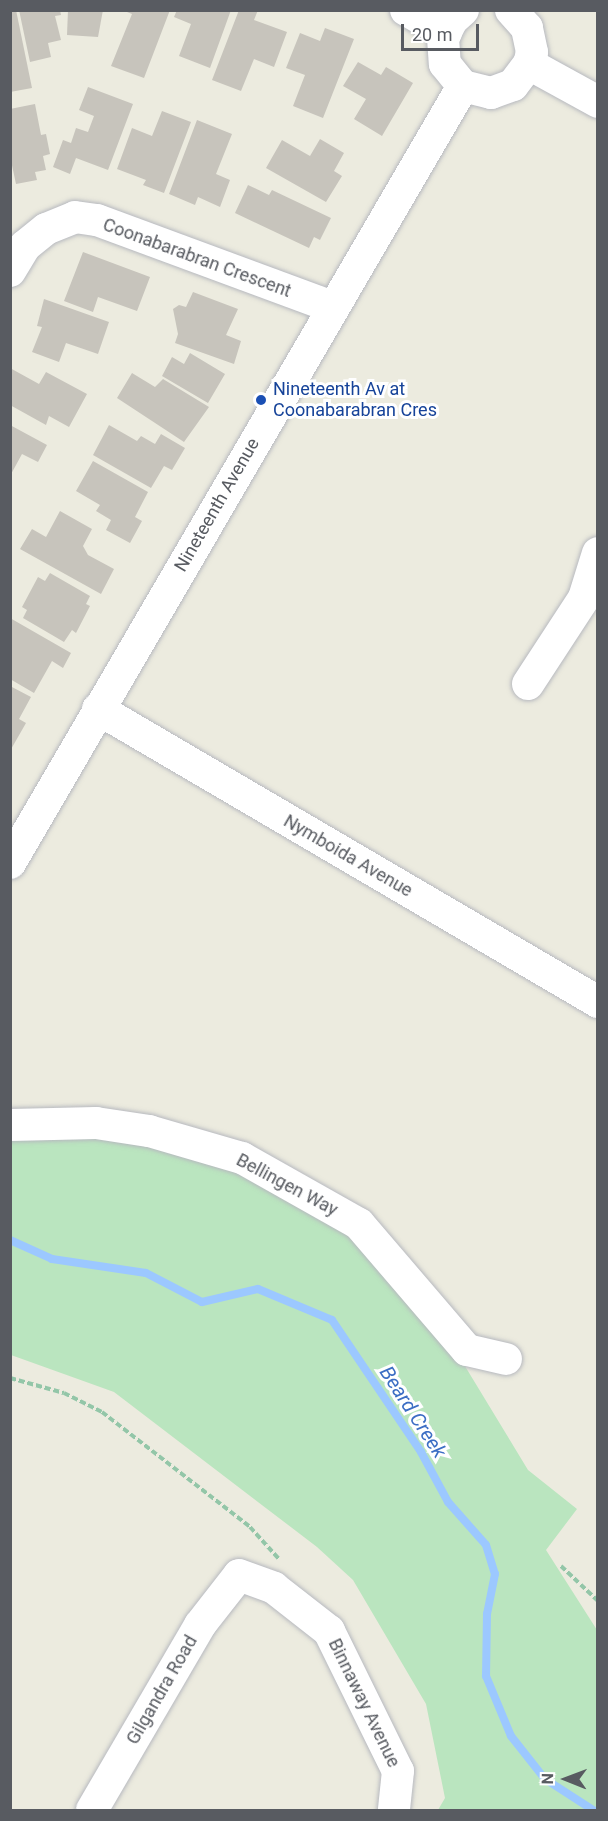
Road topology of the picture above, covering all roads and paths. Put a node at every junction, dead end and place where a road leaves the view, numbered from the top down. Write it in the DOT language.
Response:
graph roads {
  1 [pos="406,10"];
  2 [pos="511,10"];
  3 [pos="455,22"];
  4 [pos="529,64"];
  5 [pos="463,86"];
  6 [pos="597,102"];
  7 [pos="10,271"];
  8 [pos="332,308"];
  9 [pos="597,553"];
  10 [pos="528,684"];
  11 [pos="98,709"];
  12 [pos="10,863"];
  13 [pos="597,1002"];
  14 [pos="10,1125"];
  15 [pos="506,1359"];
  16 [pos="561,1566"];
  17 [pos="239,1575"];
  18 [pos="597,1601"];
  19 [pos="92,1810"];
  20 [pos="394,1810"];
  1 -- 3 [label="street"];
  2 -- 4 [label="street"];
  3 -- 5 [label="street"];
  4 -- 5 [label="street"];
  4 -- 6 [label="street"];
  5 -- 8 [label="street, Nineteenth Avenue"];
  7 -- 8 [label="street, Coonabarabran Crescent"];
  8 -- 11 [label="street, Nineteenth Avenue"];
  9 -- 10 [label="street"];
  11 -- 12 [label="street, Nineteenth Avenue"];
  11 -- 13 [label="street, Nymboida Avenue"];
  14 -- 15 [label="street, Bellingen Way"];
  16 -- 18 [label="path"];
  17 -- 19 [label="street, Gilgandra Road"];
  17 -- 20 [label="street, Binnaway Avenue"];
}
